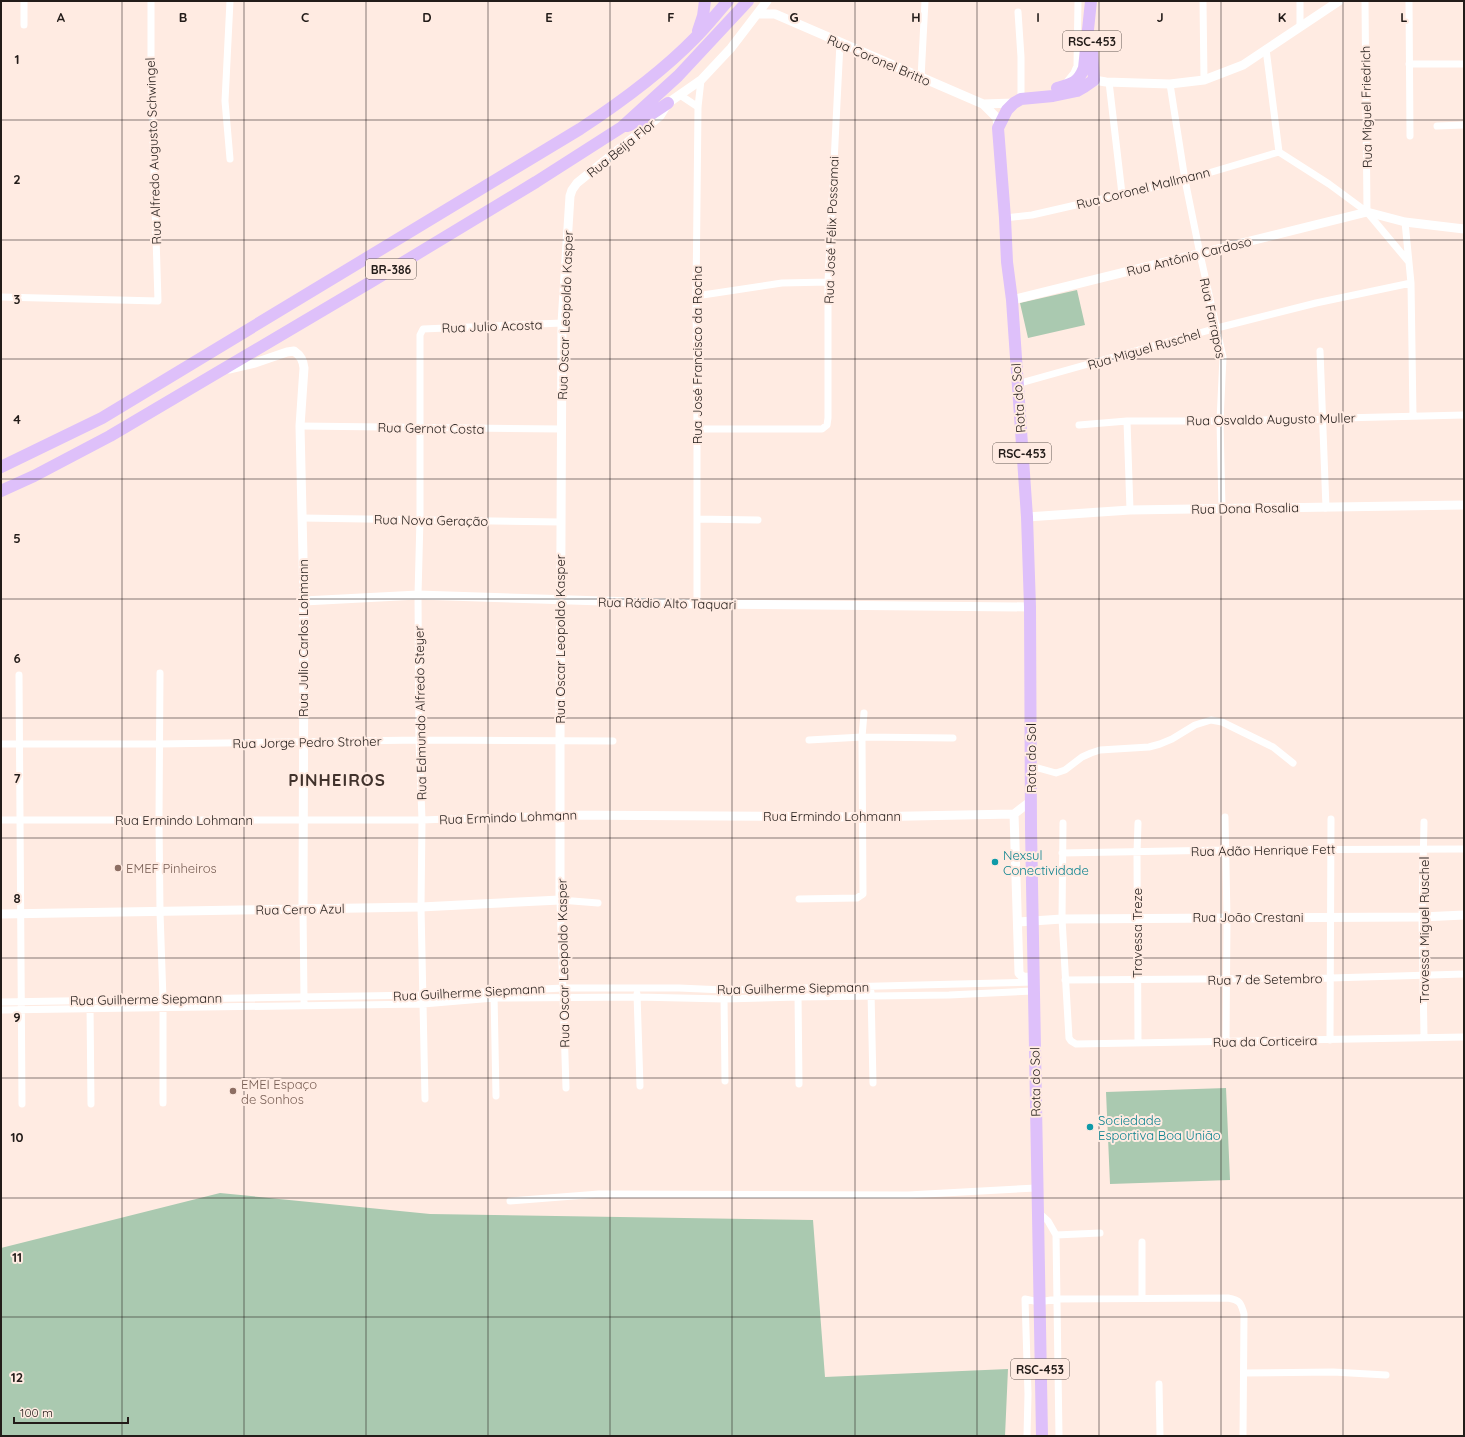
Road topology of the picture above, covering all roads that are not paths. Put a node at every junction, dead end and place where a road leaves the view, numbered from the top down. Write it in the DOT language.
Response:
graph roads {
  1 [pos="24,1"];
  2 [pos="151,1"];
  3 [pos="230,1"];
  4 [pos="705,1"];
  5 [pos="728,1"];
  6 [pos="748,1"];
  7 [pos="925,1"];
  8 [pos="1078,1"];
  9 [pos="1091,1"];
  10 [pos="1203,1"];
  11 [pos="1300,1"];
  12 [pos="1339,1"];
  13 [pos="1364,1"];
  14 [pos="1409,1"];
  15 [pos="766,2"];
  16 [pos="1018,12"];
  17 [pos="757,14"];
  18 [pos="775,14"];
  19 [pos="24,25"];
  20 [pos="1300,26"];
  21 [pos="1087,35"];
  22 [pos="696,38"];
  23 [pos="840,43"];
  24 [pos="1266,48"];
  25 [pos="1409,64"];
  26 [pos="1464,64"];
  27 [pos="921,78"];
  28 [pos="701,80"];
  29 [pos="1078,80"];
  30 [pos="1094,80"];
  31 [pos="1204,80"];
  32 [pos="1109,82"];
  33 [pos="1170,84"];
  34 [pos="1062,86"];
  35 [pos="680,95"];
  36 [pos="1021,100"];
  37 [pos="668,103"];
  38 [pos="983,104"];
  39 [pos="698,107"];
  40 [pos="1464,125"];
  41 [pos="1437,126"];
  42 [pos="622,127"];
  43 [pos="998,128"];
  44 [pos="1410,136"];
  45 [pos="1279,152"];
  46 [pos="230,159"];
  47 [pos="1186,180"];
  48 [pos="572,190"];
  49 [pos="1122,194"];
  50 [pos="1367,212"];
  51 [pos="1005,218"];
  52 [pos="1404,222"];
  53 [pos="1464,229"];
  54 [pos="1200,254"];
  55 [pos="1408,262"];
  56 [pos="828,282"];
  57 [pos="1411,283"];
  58 [pos="696,296"];
  59 [pos="1,297"];
  60 [pos="1012,300"];
  61 [pos="562,323"];
  62 [pos="1217,328"];
  63 [pos="422,329"];
  64 [pos="1320,352"];
  65 [pos="222,371"];
  66 [pos="1017,384"];
  67 [pos="1464,415"];
  68 [pos="1413,416"];
  69 [pos="1322,419"];
  70 [pos="1127,421"];
  71 [pos="1220,421"];
  72 [pos="1079,425"];
  73 [pos="300,426"];
  74 [pos="420,428"];
  75 [pos="697,429"];
  76 [pos="562,430"];
  77 [pos="1,467"];
  78 [pos="1,491"];
  79 [pos="1464,505"];
  80 [pos="1222,508"];
  81 [pos="1326,508"];
  82 [pos="1130,510"];
  83 [pos="1027,517"];
  84 [pos="302,518"];
  85 [pos="420,519"];
  86 [pos="697,519"];
  87 [pos="758,520"];
  88 [pos="561,522"];
  89 [pos="418,595"];
  90 [pos="561,600"];
  91 [pos="304,601"];
  92 [pos="697,604"];
  93 [pos="1030,607"];
  94 [pos="160,673"];
  95 [pos="19,675"];
  96 [pos="864,713"];
  97 [pos="862,737"];
  98 [pos="953,738"];
  99 [pos="419,740"];
  100 [pos="560,740"];
  101 [pos="809,740"];
  102 [pos="613,741"];
  103 [pos="304,742"];
  104 [pos="1,744"];
  105 [pos="19,744"];
  106 [pos="160,744"];
  107 [pos="1293,763"];
  108 [pos="1031,766"];
  109 [pos="1031,801"];
  110 [pos="1014,814"];
  111 [pos="560,815"];
  112 [pos="862,817"];
  113 [pos="1225,817"];
  114 [pos="1330,819"];
  115 [pos="1,820"];
  116 [pos="20,820"];
  117 [pos="160,820"];
  118 [pos="302,820"];
  119 [pos="422,820"];
  120 [pos="1424,822"];
  121 [pos="1063,823"];
  122 [pos="1138,823"];
  123 [pos="1331,849"];
  124 [pos="1464,849"];
  125 [pos="1225,850"];
  126 [pos="1424,850"];
  127 [pos="1062,853"];
  128 [pos="1137,853"];
  129 [pos="799,899"];
  130 [pos="560,900"];
  131 [pos="598,903"];
  132 [pos="421,907"];
  133 [pos="303,909"];
  134 [pos="160,912"];
  135 [pos="20,913"];
  136 [pos="1,914"];
  137 [pos="1464,915"];
  138 [pos="1331,917"];
  139 [pos="1422,917"];
  140 [pos="1137,918"];
  141 [pos="1227,918"];
  142 [pos="1062,919"];
  143 [pos="1033,921"];
  144 [pos="1018,922"];
  145 [pos="1464,974"];
  146 [pos="1423,976"];
  147 [pos="1331,978"];
  148 [pos="1226,979"];
  149 [pos="1066,980"];
  150 [pos="1137,980"];
  151 [pos="1027,984"];
  152 [pos="871,986"];
  153 [pos="563,988"];
  154 [pos="636,988"];
  155 [pos="679,988"];
  156 [pos="798,988"];
  157 [pos="724,990"];
  158 [pos="422,995"];
  159 [pos="494,995"];
  160 [pos="871,996"];
  161 [pos="304,997"];
  162 [pos="563,997"];
  163 [pos="637,997"];
  164 [pos="798,997"];
  165 [pos="163,998"];
  166 [pos="679,999"];
  167 [pos="724,999"];
  168 [pos="90,1000"];
  169 [pos="1,1002"];
  170 [pos="21,1002"];
  171 [pos="422,1004"];
  172 [pos="305,1006"];
  173 [pos="163,1007"];
  174 [pos="90,1008"];
  175 [pos="1,1010"];
  176 [pos="21,1010"];
  177 [pos="1424,1037"];
  178 [pos="1464,1037"];
  179 [pos="1330,1040"];
  180 [pos="1226,1042"];
  181 [pos="1138,1043"];
  182 [pos="725,1082"];
  183 [pos="873,1083"];
  184 [pos="799,1084"];
  185 [pos="640,1086"];
  186 [pos="566,1088"];
  187 [pos="496,1096"];
  188 [pos="425,1099"];
  189 [pos="163,1103"];
  190 [pos="22,1104"];
  191 [pos="90,1104"];
  192 [pos="1036,1188"];
  193 [pos="510,1201"];
  194 [pos="1037,1211"];
  195 [pos="1100,1233"];
  196 [pos="1056,1235"];
  197 [pos="1142,1242"];
  198 [pos="1142,1298"];
  199 [pos="1057,1299"];
  200 [pos="1039,1302"];
  201 [pos="1244,1373"];
  202 [pos="1386,1375"];
  203 [pos="1159,1384"];
  204 [pos="1027,1436"];
  205 [pos="1042,1436"];
  206 [pos="1059,1436"];
  207 [pos="1160,1436"];
  208 [pos="1243,1436"];
  1 -- 19 [label="street"];
  2 -- 59 [label="street, Rua Alfredo Augusto Schwingel"];
  3 -- 46 [label="street"];
  4 -- 22 [label="highway"];
  5 -- 22 [label="highway, BR-386"];
  6 -- 42 [label="highway, BR-386"];
  7 -- 27 [label="street"];
  8 -- 34 [label="street"];
  9 -- 21 [label="highway, RSC-453"];
  9 -- 30 [label="highway, RSC-453"];
  10 -- 31 [label="street"];
  11 -- 20 [label="street"];
  12 -- 20 [label="street"];
  13 -- 50 [label="street, Rua Miguel Friedrich"];
  14 -- 25 [label="street"];
  15 -- 17 [label="street"];
  15 -- 18 [label="street, Rua Coronel Britto"];
  16 -- 36 [label="street"];
  17 -- 18 [label="street, Rua Coronel Britto"];
  17 -- 28 [label="street"];
  18 -- 23 [label="street, Rua Coronel Britto"];
  20 -- 24 [label="street"];
  21 -- 29 [label="highway, RSC-453"];
  21 -- 30 [label="highway"];
  22 -- 77 [label="highway, BR-386"];
  23 -- 27 [label="street, Rua Coronel Britto"];
  23 -- 56 [label="street, Rua José Félix Possamai"];
  24 -- 31 [label="street"];
  24 -- 45 [label="street"];
  25 -- 26 [label="street"];
  25 -- 44 [label="street"];
  27 -- 38 [label="street, Rua Coronel Britto"];
  28 -- 35 [label="street"];
  28 -- 39 [label="street, Rua José Francisco da Rocha"];
  29 -- 30 [label="highway"];
  29 -- 34 [label="highway"];
  30 -- 32 [label="street"];
  30 -- 36 [label="highway"];
  31 -- 33 [label="street"];
  32 -- 33 [label="street"];
  32 -- 49 [label="street"];
  33 -- 47 [label="street, Rua Farrapos"];
  34 -- 36 [label="highway"];
  35 -- 37 [label="street"];
  35 -- 39 [label="street"];
  36 -- 38 [label="street"];
  36 -- 43 [label="highway"];
  37 -- 42 [label="highway"];
  37 -- 48 [label="street, Rua Beija Flor"];
  38 -- 43 [label="street"];
  39 -- 58 [label="street, Rua José Francisco da Rocha"];
  40 -- 41 [label="street"];
  42 -- 65 [label="highway, BR-386"];
  43 -- 51 [label="highway, Rota do Sol / RSC-453"];
  45 -- 47 [label="street, Rua Coronel Mallmann"];
  45 -- 50 [label="street"];
  47 -- 49 [label="street, Rua Coronel Mallmann"];
  47 -- 54 [label="street, Rua Farrapos"];
  48 -- 61 [label="street, Rua Oscar Leopoldo Kasper"];
  49 -- 51 [label="street, Rua Coronel Mallmann"];
  50 -- 52 [label="street"];
  50 -- 54 [label="street, Rua Antônio Cardoso"];
  50 -- 55 [label="street"];
  51 -- 60 [label="highway, Rota do Sol / RSC-453"];
  52 -- 53 [label="street"];
  52 -- 55 [label="street"];
  54 -- 60 [label="street, Rua Antônio Cardoso"];
  54 -- 62 [label="street, Rua Farrapos"];
  55 -- 57 [label="street"];
  56 -- 58 [label="street"];
  56 -- 75 [label="street, Rua José Félix Possamai"];
  57 -- 62 [label="street, Rua Miguel Ruschel"];
  57 -- 68 [label="street"];
  58 -- 75 [label="street, Rua José Francisco da Rocha"];
  60 -- 66 [label="highway, Rota do Sol / RSC-453"];
  61 -- 63 [label="street, Rua Julio Acosta"];
  61 -- 76 [label="street, Rua Oscar Leopoldo Kasper"];
  62 -- 66 [label="street, Rua Miguel Ruschel"];
  62 -- 71 [label="street, Rua Farrapos"];
  63 -- 74 [label="street, Rua Edmundo Alfredo Steyer"];
  64 -- 69 [label="street"];
  65 -- 73 [label="street, Rua Julio Carlos Lohmann"];
  65 -- 78 [label="highway, BR-386"];
  66 -- 83 [label="highway, Rota do Sol / RSC-453"];
  67 -- 68 [label="street, Rua Osvaldo Augusto Muller"];
  68 -- 69 [label="street, Rua Osvaldo Augusto Muller"];
  69 -- 71 [label="street, Rua Osvaldo Augusto Muller"];
  69 -- 81 [label="street"];
  70 -- 71 [label="street, Rua Osvaldo Augusto Muller"];
  70 -- 72 [label="street, Rua Osvaldo Augusto Muller"];
  70 -- 82 [label="street"];
  71 -- 80 [label="street, Rua Farrapos"];
  73 -- 74 [label="street, Rua Gernot Costa"];
  73 -- 84 [label="street, Rua Julio Carlos Lohmann"];
  74 -- 76 [label="street, Rua Gernot Costa"];
  74 -- 85 [label="street, Rua Edmundo Alfredo Steyer"];
  75 -- 86 [label="street, Rua José Francisco da Rocha"];
  76 -- 88 [label="street, Rua Oscar Leopoldo Kasper"];
  79 -- 81 [label="street, Rua Dona Rosalia"];
  80 -- 81 [label="street, Rua Dona Rosalia"];
  80 -- 82 [label="street, Rua Dona Rosalia"];
  82 -- 83 [label="street, Rua Dona Rosalia"];
  83 -- 93 [label="highway, Rota do Sol / RSC-453"];
  84 -- 85 [label="street, Rua Nova Geração"];
  84 -- 91 [label="street, Rua Julio Carlos Lohmann"];
  85 -- 88 [label="street, Rua Nova Geração"];
  85 -- 89 [label="street, Rua Edmundo Alfredo Steyer"];
  86 -- 87 [label="street"];
  86 -- 92 [label="street, Rua José Francisco da Rocha"];
  88 -- 90 [label="street, Rua Oscar Leopoldo Kasper"];
  89 -- 90 [label="street, Rua Rádio Alto Taquari"];
  89 -- 91 [label="street, Rua Rádio Alto Taquari"];
  89 -- 99 [label="street, Rua Edmundo Alfredo Steyer"];
  90 -- 92 [label="street, Rua Rádio Alto Taquari"];
  90 -- 100 [label="street, Rua Oscar Leopoldo Kasper"];
  91 -- 103 [label="street, Rua Julio Carlos Lohmann"];
  92 -- 93 [label="street, Rua Rádio Alto Taquari"];
  93 -- 108 [label="highway, Rota do Sol / RSC-453"];
  94 -- 106 [label="street"];
  95 -- 105 [label="street"];
  96 -- 97 [label="street"];
  97 -- 98 [label="street"];
  97 -- 101 [label="street"];
  97 -- 112 [label="street"];
  99 -- 100 [label="street, Rua Jorge Pedro Stroher"];
  99 -- 103 [label="street, Rua Jorge Pedro Stroher"];
  99 -- 119 [label="street, Rua Edmundo Alfredo Steyer"];
  100 -- 102 [label="street, Rua Jorge Pedro Stroher"];
  100 -- 111 [label="street, Rua Oscar Leopoldo Kasper"];
  103 -- 106 [label="street, Rua Jorge Pedro Stroher"];
  103 -- 118 [label="street, Rua Julio Carlos Lohmann"];
  104 -- 105 [label="street, Rua Jorge Pedro Stroher"];
  105 -- 106 [label="street, Rua Jorge Pedro Stroher"];
  105 -- 116 [label="street"];
  106 -- 117 [label="street"];
  107 -- 108 [label="street"];
  108 -- 109 [label="highway, Rota do Sol / RSC-453"];
  109 -- 110 [label="street"];
  109 -- 143 [label="highway, Rota do Sol / RSC-453"];
  110 -- 112 [label="street, Rua Ermindo Lohmann"];
  110 -- 144 [label="street"];
  111 -- 112 [label="street, Rua Ermindo Lohmann"];
  111 -- 119 [label="street, Rua Ermindo Lohmann"];
  111 -- 130 [label="street, Rua Oscar Leopoldo Kasper"];
  112 -- 129 [label="street"];
  113 -- 125 [label="street"];
  114 -- 123 [label="street"];
  115 -- 116 [label="street, Rua Ermindo Lohmann"];
  116 -- 117 [label="street, Rua Ermindo Lohmann"];
  116 -- 135 [label="street"];
  117 -- 118 [label="street, Rua Ermindo Lohmann"];
  117 -- 134 [label="street"];
  118 -- 119 [label="street, Rua Ermindo Lohmann"];
  118 -- 133 [label="street, Rua Julio Carlos Lohmann"];
  119 -- 132 [label="street, Rua Edmundo Alfredo Steyer"];
  120 -- 126 [label="street, Travessa Miguel Ruschel"];
  121 -- 127 [label="street"];
  122 -- 128 [label="street, Travessa Treze"];
  123 -- 125 [label="street, Rua Adão Henrique Fett"];
  123 -- 126 [label="street, Rua Adão Henrique Fett"];
  123 -- 138 [label="street"];
  124 -- 126 [label="street, Rua Adão Henrique Fett"];
  125 -- 128 [label="street, Rua Adão Henrique Fett"];
  125 -- 141 [label="street"];
  126 -- 139 [label="street, Travessa Miguel Ruschel"];
  127 -- 128 [label="street, Rua Adão Henrique Fett"];
  127 -- 142 [label="street"];
  128 -- 140 [label="street, Travessa Treze"];
  130 -- 131 [label="street, Rua Cerro Azul"];
  130 -- 132 [label="street, Rua Cerro Azul"];
  130 -- 153 [label="street, Rua Oscar Leopoldo Kasper"];
  132 -- 133 [label="street, Rua Cerro Azul"];
  132 -- 158 [label="street, Rua Edmundo Alfredo Steyer"];
  133 -- 134 [label="street, Rua Cerro Azul"];
  133 -- 161 [label="street, Rua Julio Carlos Lohmann"];
  134 -- 135 [label="street, Rua Cerro Azul"];
  134 -- 165 [label="street"];
  135 -- 136 [label="street, Rua Cerro Azul"];
  135 -- 170 [label="street"];
  137 -- 139 [label="street, Rua João Crestani"];
  138 -- 139 [label="street, Rua João Crestani"];
  138 -- 141 [label="street, Rua João Crestani"];
  138 -- 147 [label="street"];
  139 -- 146 [label="street, Travessa Miguel Ruschel"];
  140 -- 141 [label="street, Rua João Crestani"];
  140 -- 142 [label="street, Rua João Crestani"];
  140 -- 150 [label="street, Travessa Treze"];
  141 -- 148 [label="street"];
  142 -- 143 [label="street, Rua João Crestani"];
  142 -- 149 [label="street"];
  143 -- 144 [label="street, Rua João Crestani"];
  143 -- 151 [label="highway, Rota do Sol / RSC-453"];
  144 -- 151 [label="street"];
  145 -- 146 [label="street, Rua 7 de Setembro"];
  146 -- 147 [label="street, Rua 7 de Setembro"];
  146 -- 177 [label="street, Travessa Miguel Ruschel"];
  147 -- 148 [label="street, Rua 7 de Setembro"];
  147 -- 179 [label="street"];
  148 -- 150 [label="street, Rua 7 de Setembro"];
  148 -- 180 [label="street"];
  149 -- 150 [label="street, Rua 7 de Setembro"];
  149 -- 181 [label="street, Rua da Corticeira"];
  150 -- 181 [label="street, Travessa Treze"];
  151 -- 152 [label="street, Rua Guilherme Siepmann"];
  151 -- 160 [label="street, Rua Guilherme Siepmann"];
  151 -- 192 [label="highway, Rota do Sol / RSC-453"];
  152 -- 156 [label="street, Rua Guilherme Siepmann"];
  152 -- 160 [label="street"];
  153 -- 154 [label="street, Rua Guilherme Siepmann"];
  153 -- 159 [label="street, Rua Guilherme Siepmann"];
  153 -- 162 [label="street, Rua Oscar Leopoldo Kasper"];
  154 -- 155 [label="street, Rua Guilherme Siepmann"];
  154 -- 163 [label="street"];
  155 -- 157 [label="street, Rua Guilherme Siepmann"];
  155 -- 166 [label="street"];
  156 -- 157 [label="street, Rua Guilherme Siepmann"];
  156 -- 164 [label="street"];
  157 -- 167 [label="street"];
  158 -- 159 [label="street, Rua Guilherme Siepmann"];
  158 -- 161 [label="street, Rua Guilherme Siepmann"];
  158 -- 171 [label="street, Rua Edmundo Alfredo Steyer"];
  159 -- 162 [label="street, Rua Guilherme Siepmann"];
  159 -- 171 [label="street, Rua Guilherme Siepmann"];
  159 -- 187 [label="street"];
  160 -- 164 [label="street, Rua Guilherme Siepmann"];
  160 -- 183 [label="street"];
  161 -- 165 [label="street, Rua Guilherme Siepmann"];
  161 -- 172 [label="street, Rua Julio Carlos Lohmann"];
  162 -- 163 [label="street, Rua Guilherme Siepmann"];
  162 -- 186 [label="street, Rua Oscar Leopoldo Kasper"];
  163 -- 166 [label="street, Rua Guilherme Siepmann"];
  163 -- 185 [label="street"];
  164 -- 167 [label="street, Rua Guilherme Siepmann"];
  164 -- 184 [label="street"];
  165 -- 168 [label="street, Rua Guilherme Siepmann"];
  165 -- 173 [label="street"];
  166 -- 167 [label="street, Rua Guilherme Siepmann"];
  167 -- 182 [label="street"];
  168 -- 170 [label="street, Rua Guilherme Siepmann"];
  168 -- 174 [label="street"];
  169 -- 170 [label="street, Rua Guilherme Siepmann"];
  170 -- 176 [label="street"];
  171 -- 172 [label="street, Rua Guilherme Siepmann"];
  171 -- 188 [label="street, Rua Edmundo Alfredo Steyer"];
  172 -- 173 [label="street, Rua Guilherme Siepmann"];
  173 -- 174 [label="street, Rua Guilherme Siepmann"];
  173 -- 189 [label="street"];
  174 -- 176 [label="street, Rua Guilherme Siepmann"];
  174 -- 191 [label="street"];
  175 -- 176 [label="street, Rua Guilherme Siepmann"];
  176 -- 190 [label="street"];
  177 -- 178 [label="street, Rua da Corticeira"];
  177 -- 179 [label="street, Rua da Corticeira"];
  179 -- 180 [label="street, Rua da Corticeira"];
  180 -- 181 [label="street, Rua da Corticeira"];
  192 -- 193 [label="street"];
  192 -- 194 [label="highway, Rota do Sol / RSC-453"];
  194 -- 196 [label="street"];
  194 -- 200 [label="highway, Rota do Sol / RSC-453"];
  195 -- 196 [label="street"];
  196 -- 199 [label="street"];
  197 -- 198 [label="street"];
  198 -- 199 [label="street"];
  198 -- 201 [label="street"];
  199 -- 200 [label="street"];
  199 -- 206 [label="street"];
  200 -- 204 [label="street"];
  200 -- 205 [label="highway, Rota do Sol / RSC-453"];
  201 -- 202 [label="street"];
  201 -- 208 [label="street"];
  203 -- 207 [label="street"];
}
